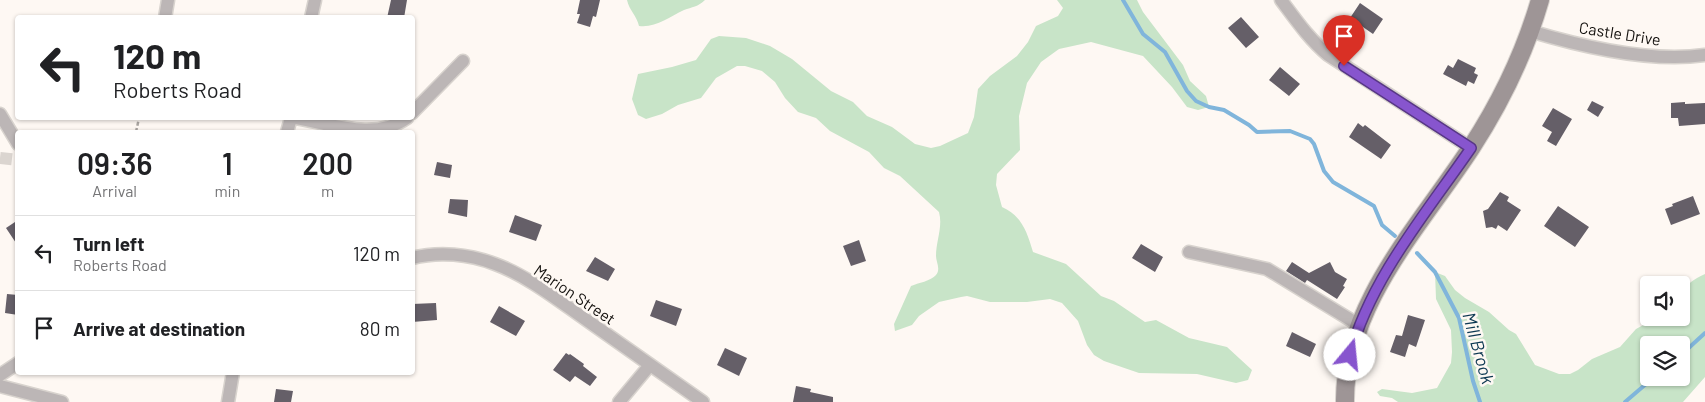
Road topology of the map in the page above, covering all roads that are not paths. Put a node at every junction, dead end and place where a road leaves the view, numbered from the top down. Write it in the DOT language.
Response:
graph roads {
  1 [pos="168,0"];
  2 [pos="315,0"];
  3 [pos="1281,0"];
  4 [pos="1540,0"];
  5 [pos="166,15"];
  6 [pos="312,15"];
  7 [pos="1530,31"];
  8 [pos="1705,56"];
  9 [pos="463,61"];
  10 [pos="415,110"];
  11 [pos="0,114"];
  12 [pos="308,120"];
  13 [pos="404,120"];
  14 [pos="366,130"];
  15 [pos="366,130"];
  16 [pos="15,139"];
  17 [pos="1471,148"];
  18 [pos="1189,252"];
  19 [pos="415,257"];
  20 [pos="1360,325"];
  21 [pos="15,365"];
  22 [pos="650,365"];
  23 [pos="0,374"];
  24 [pos="232,375"];
  25 [pos="0,386"];
  26 [pos="62,402"];
  27 [pos="228,402"];
  28 [pos="619,402"];
  29 [pos="703,402"];
  30 [pos="1345,402"];
  1 -- 5 [label="street"];
  2 -- 6 [label="street"];
  3 -- 17 [label="street"];
  4 -- 7 [label="main road"];
  7 -- 8 [label="street, Castle Drive"];
  7 -- 17 [label="main road"];
  9 -- 10 [label="street"];
  11 -- 16 [label="street"];
  12 -- 14 [label="street"];
  13 -- 15 [label="street"];
  17 -- 20 [label="main road"];
  18 -- 20 [label="street"];
  19 -- 22 [label="street, Marion Street"];
  20 -- 30 [label="main road"];
  21 -- 23 [label="street"];
  22 -- 28 [label="street"];
  22 -- 29 [label="street, Marion Street"];
  24 -- 27 [label="street"];
  25 -- 26 [label="street"];
}
